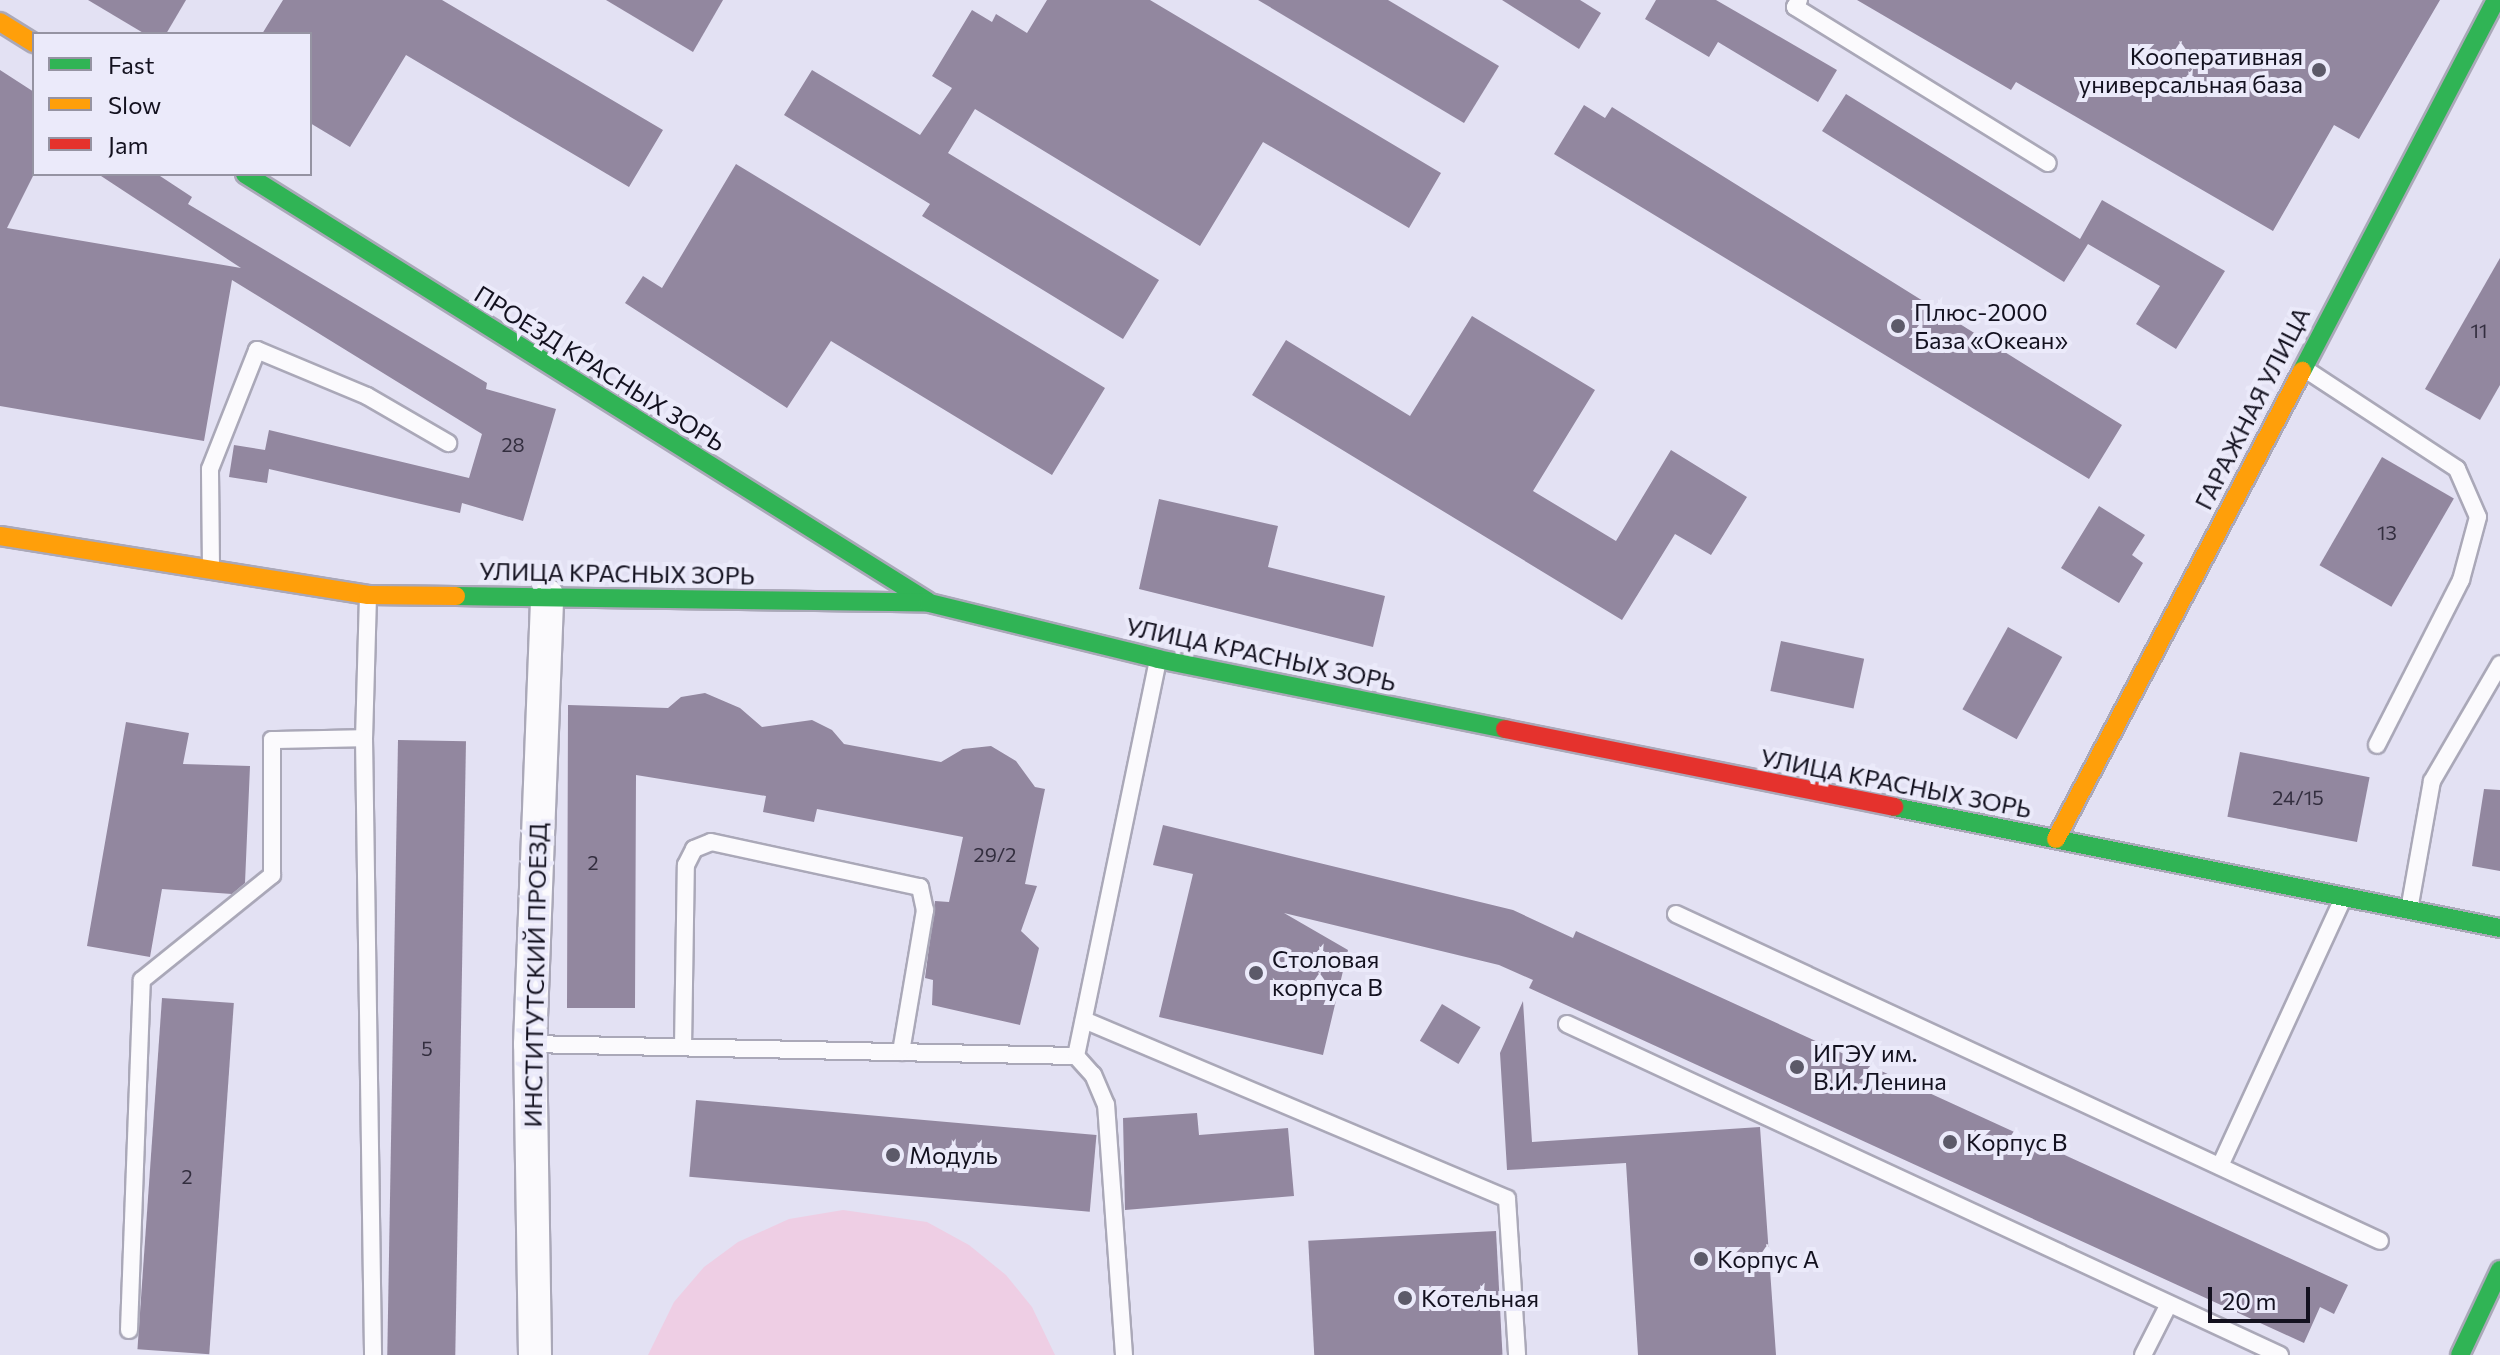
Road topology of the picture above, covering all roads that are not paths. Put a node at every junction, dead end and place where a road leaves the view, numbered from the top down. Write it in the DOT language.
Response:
graph roads {
  1 [pos="1799,0"];
  2 [pos="2496,0"];
  3 [pos="0,22"];
  4 [pos="32,42"];
  5 [pos="2048,163"];
  6 [pos="248,176"];
  7 [pos="2300,366"];
  8 [pos="448,443"];
  9 [pos="0,536"];
  10 [pos="211,573"];
  11 [pos="368,595"];
  12 [pos="547,595"];
  13 [pos="929,603"];
  14 [pos="1158,659"];
  15 [pos="2500,664"];
  16 [pos="364,738"];
  17 [pos="2377,745"];
  18 [pos="2056,839"];
  19 [pos="2344,897"];
  20 [pos="2409,910"];
  21 [pos="1676,914"];
  22 [pos="2500,928"];
  23 [pos="1084,1020"];
  24 [pos="1567,1024"];
  25 [pos="530,1044"];
  26 [pos="683,1047"];
  27 [pos="901,1052"];
  28 [pos="1076,1056"];
  29 [pos="2220,1166"];
  30 [pos="2380,1241"];
  31 [pos="2500,1270"];
  32 [pos="2169,1304"];
  33 [pos="129,1330"];
  34 [pos="373,1355"];
  35 [pos="535,1355"];
  36 [pos="1124,1355"];
  37 [pos="1517,1355"];
  38 [pos="2143,1355"];
  39 [pos="2280,1355"];
  40 [pos="2460,1355"];
  1 -- 5 [label="lane"];
  2 -- 7 [label="street, ГАРАЖНАЯ УЛИЦА"];
  3 -- 4 [label="street"];
  6 -- 13 [label="street, ПРОЕЗД КРАСНЫХ ЗОРЬ"];
  7 -- 17 [label="lane"];
  7 -- 18 [label="street, ГАРАЖНАЯ УЛИЦА"];
  8 -- 10 [label="lane"];
  9 -- 10 [label="street, УЛИЦА КРАСНЫХ ЗОРЬ"];
  10 -- 11 [label="street, УЛИЦА КРАСНЫХ ЗОРЬ"];
  11 -- 12 [label="street, УЛИЦА КРАСНЫХ ЗОРЬ"];
  11 -- 16 [label="lane"];
  12 -- 13 [label="street, УЛИЦА КРАСНЫХ ЗОРЬ"];
  12 -- 25 [label="street, ИНСТИТУТСКИЙ ПРОЕЗД"];
  13 -- 14 [label="street, УЛИЦА КРАСНЫХ ЗОРЬ"];
  14 -- 18 [label="street, УЛИЦА КРАСНЫХ ЗОРЬ"];
  14 -- 23 [label="lane"];
  15 -- 20 [label="lane"];
  16 -- 33 [label="lane"];
  16 -- 34 [label="lane"];
  18 -- 19 [label="street, УЛИЦА КРАСНЫХ ЗОРЬ"];
  19 -- 20 [label="street, УЛИЦА КРАСНЫХ ЗОРЬ"];
  19 -- 29 [label="lane"];
  20 -- 22 [label="street, УЛИЦА КРАСНЫХ ЗОРЬ"];
  21 -- 29 [label="lane"];
  23 -- 28 [label="lane"];
  23 -- 37 [label="lane"];
  24 -- 32 [label="lane"];
  25 -- 26 [label="lane"];
  25 -- 35 [label="street, ИНСТИТУТСКИЙ ПРОЕЗД"];
  26 -- 27 [label="lane"];
  26 -- 27 [label="lane"];
  27 -- 28 [label="lane"];
  28 -- 36 [label="lane"];
  29 -- 30 [label="lane"];
  31 -- 40 [label="street"];
  32 -- 38 [label="lane"];
  32 -- 39 [label="lane"];
}
